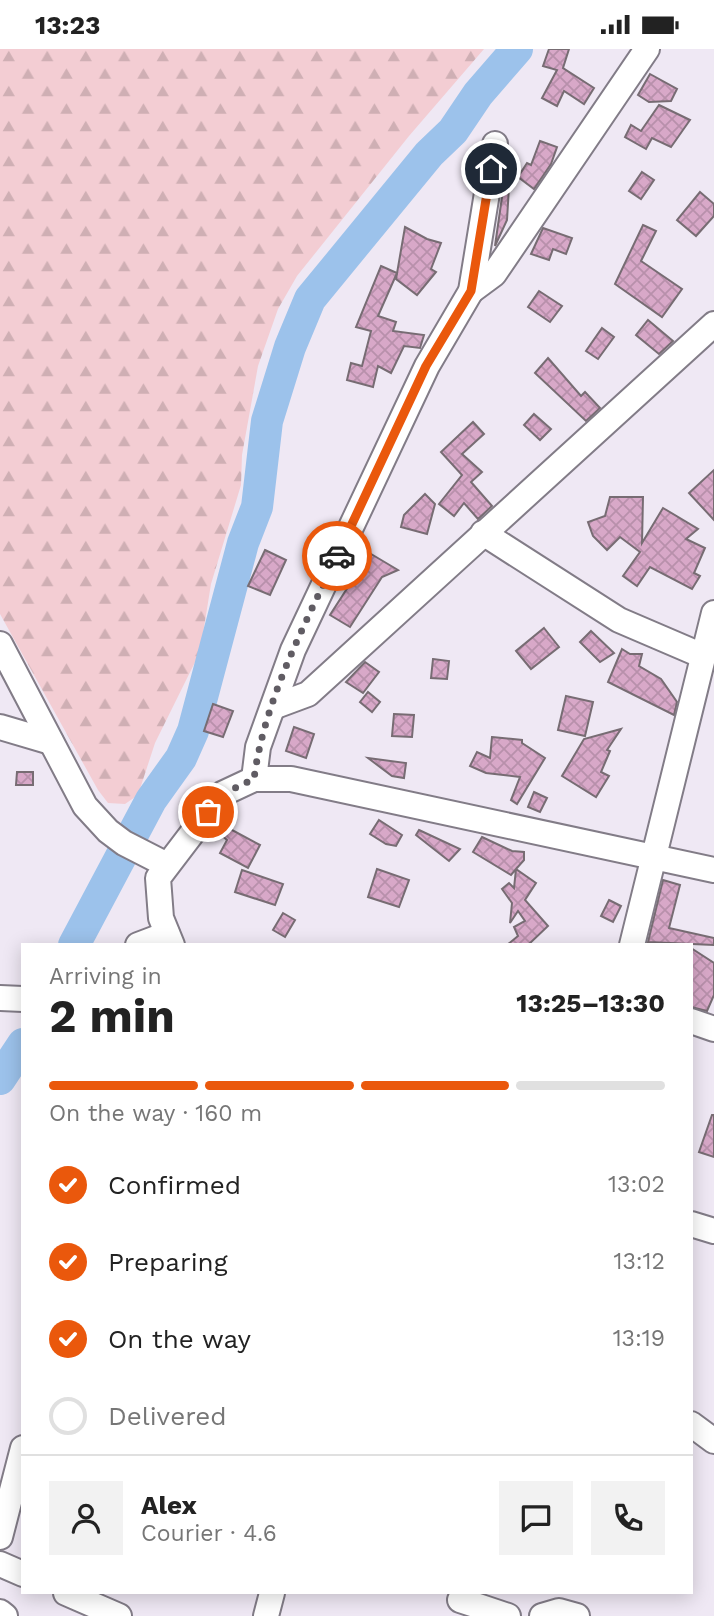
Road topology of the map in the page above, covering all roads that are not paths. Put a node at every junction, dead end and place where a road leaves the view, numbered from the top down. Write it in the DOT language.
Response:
graph roads {
  1 [pos="647,49"];
  2 [pos="495,144"];
  3 [pos="471,291"];
  4 [pos="714,324"];
  5 [pos="483,533"];
  6 [pos="714,613"];
  7 [pos="0,644"];
  8 [pos="703,656"];
  9 [pos="273,707"];
  10 [pos="0,727"];
  11 [pos="51,742"];
  12 [pos="254,779"];
  13 [pos="653,857"];
  14 [pos="167,865"];
  15 [pos="714,870"];
  16 [pos="169,939"];
  17 [pos="627,942"];
  18 [pos="148,943"];
  19 [pos="0,997"];
  20 [pos="21,999"];
  21 [pos="693,1022"];
  22 [pos="714,1029"];
  23 [pos="693,1225"];
  24 [pos="714,1231"];
  25 [pos="693,1425"];
  26 [pos="714,1441"];
  27 [pos="21,1455"];
  28 [pos="12,1487"];
  29 [pos="0,1537"];
  30 [pos="0,1564"];
  31 [pos="21,1573"];
  32 [pos="68,1594"];
  33 [pos="272,1594"];
  34 [pos="459,1603"];
  35 [pos="577,1608"];
  36 [pos="0,1612"];
  37 [pos="5,1616"];
  38 [pos="119,1616"];
  39 [pos="267,1616"];
  40 [pos="508,1616"];
  41 [pos="542,1616"];
  1 -- 3 [label="street"];
  2 -- 3 [label="street"];
  3 -- 9 [label="street"];
  4 -- 5 [label="street"];
  5 -- 8 [label="street"];
  5 -- 9 [label="street"];
  6 -- 8 [label="street"];
  7 -- 11 [label="street"];
  8 -- 13 [label="street"];
  9 -- 12 [label="street"];
  10 -- 11 [label="street"];
  11 -- 14 [label="street"];
  12 -- 13 [label="street"];
  12 -- 14 [label="street"];
  13 -- 15 [label="street"];
  13 -- 17 [label="street"];
  14 -- 16 [label="street"];
  16 -- 18 [label="street"];
  19 -- 20 [label="street"];
  21 -- 22 [label="street"];
  23 -- 24 [label="street"];
  25 -- 26 [label="street"];
  27 -- 28 [label="street"];
  28 -- 29 [label="street"];
  30 -- 31 [label="street"];
  32 -- 38 [label="street"];
  33 -- 39 [label="street"];
  34 -- 40 [label="street"];
  35 -- 41 [label="street"];
  36 -- 37 [label="street"];
}
